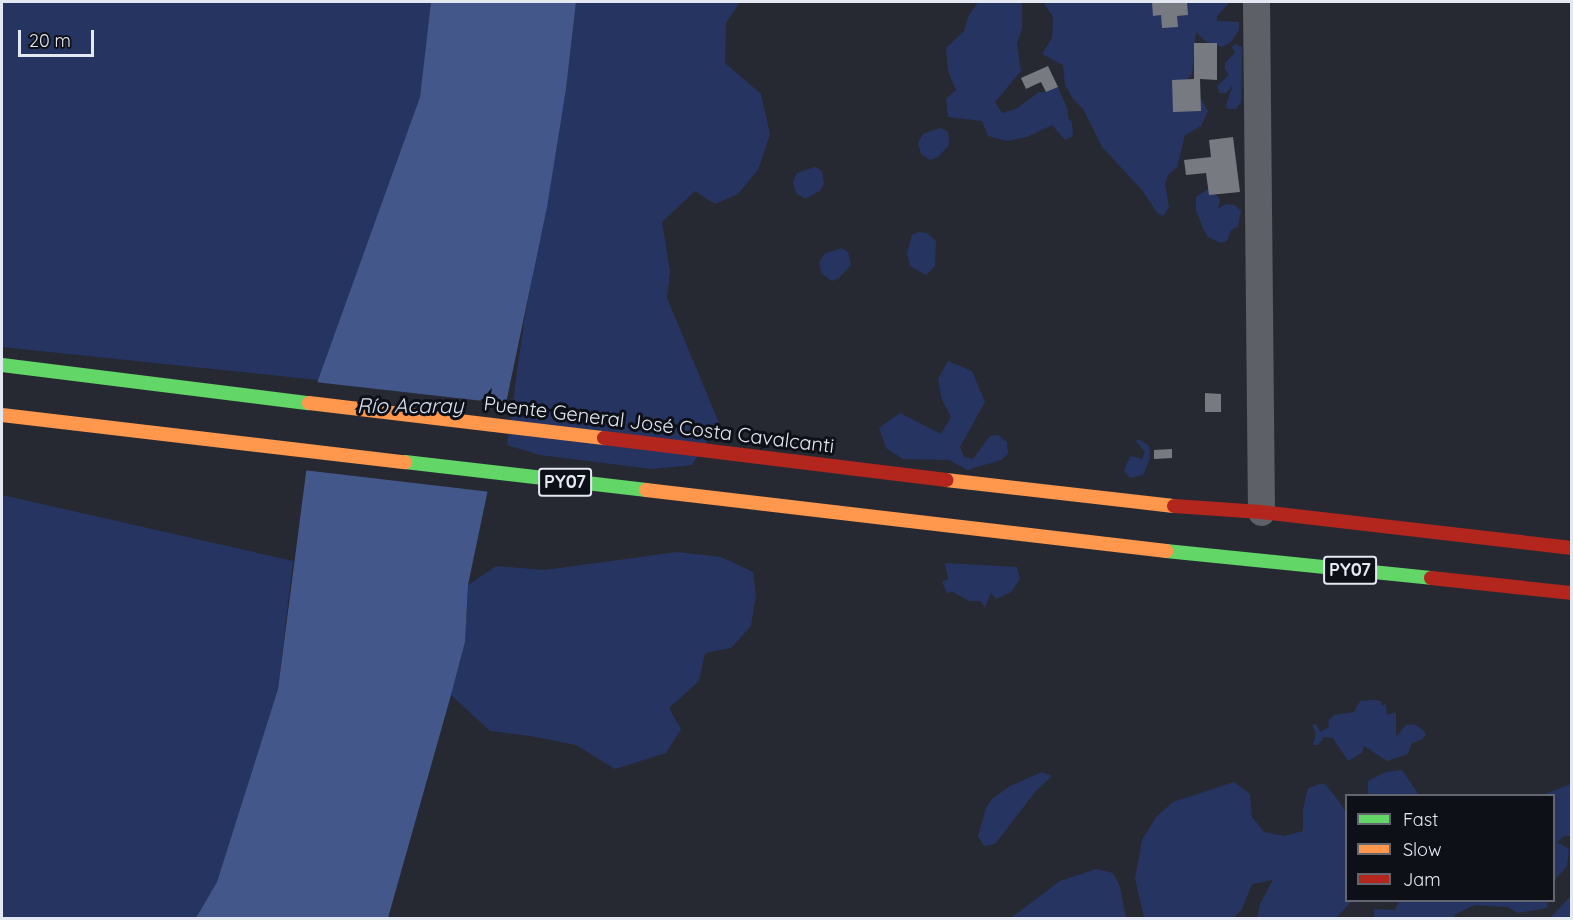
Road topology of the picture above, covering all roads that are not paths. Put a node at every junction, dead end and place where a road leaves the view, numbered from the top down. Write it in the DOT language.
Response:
graph roads {
  1 [pos="1256,2"];
  2 [pos="2,365"];
  3 [pos="2,416"];
  4 [pos="1261,512"];
  5 [pos="1572,548"];
  6 [pos="1572,593"];
  1 -- 4 [label="street"];
  2 -- 4 [label="highway, Puente General José Costa Cavalcanti / PY07"];
  3 -- 6 [label="highway, PY07"];
  4 -- 5 [label="highway, PY07"];
}
